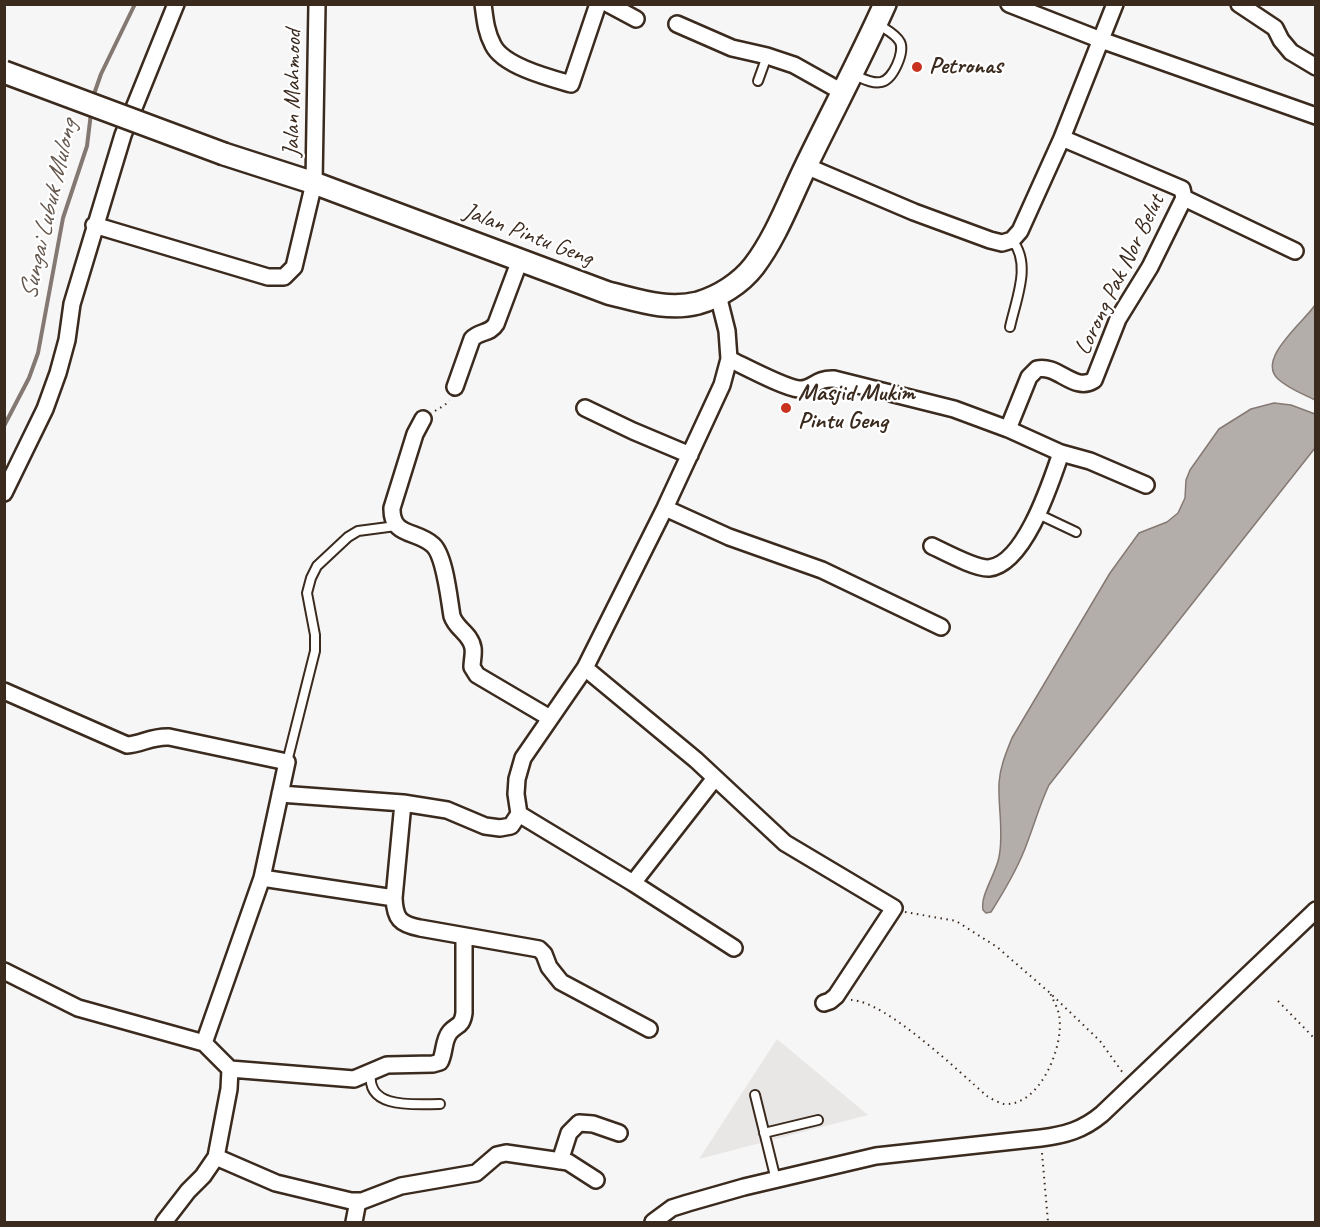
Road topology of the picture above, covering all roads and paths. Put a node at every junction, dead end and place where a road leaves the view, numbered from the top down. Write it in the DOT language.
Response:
graph roads {
  1 [pos="176,4"];
  2 [pos="317,4"];
  3 [pos="483,4"];
  4 [pos="598,4"];
  5 [pos="608,4"];
  6 [pos="1009,4"];
  7 [pos="1115,4"];
  8 [pos="1239,4"];
  9 [pos="881,14"];
  10 [pos="636,19"];
  11 [pos="677,24"];
  12 [pos="1101,40"];
  13 [pos="767,56"];
  14 [pos="1316,67"];
  15 [pos="4,72"];
  16 [pos="758,81"];
  17 [pos="848,84"];
  18 [pos="1316,116"];
  19 [pos="1062,138"];
  20 [pos="806,166"];
  21 [pos="314,183"];
  22 [pos="1184,198"];
  23 [pos="94,225"];
  24 [pos="1012,240"];
  25 [pos="1295,251"];
  26 [pos="520,260"];
  27 [pos="718,295"];
  28 [pos="1010,327"];
  29 [pos="729,359"];
  30 [pos="454,387"];
  31 [pos="585,408"];
  32 [pos="423,419"];
  33 [pos="1008,429"];
  34 [pos="1061,453"];
  35 [pos="690,455"];
  36 [pos="1146,485"];
  37 [pos="4,493"];
  38 [pos="665,508"];
  39 [pos="1038,514"];
  40 [pos="396,526"];
  41 [pos="1076,532"];
  42 [pos="932,546"];
  43 [pos="942,627"];
  44 [pos="585,668"];
  45 [pos="4,691"];
  46 [pos="550,718"];
  47 [pos="287,762"];
  48 [pos="715,778"];
  49 [pos="280,794"];
  50 [pos="403,803"];
  51 [pos="519,814"];
  52 [pos="262,878"];
  53 [pos="633,883"];
  54 [pos="394,898"];
  55 [pos="894,908"];
  56 [pos="1316,910"];
  57 [pos="464,936"];
  58 [pos="734,948"];
  59 [pos="4,971"];
  60 [pos="1050,993"];
  61 [pos="1278,1001"];
  62 [pos="827,1002"];
  63 [pos="649,1029"];
  64 [pos="1316,1040"];
  65 [pos="204,1043"];
  66 [pos="230,1069"];
  67 [pos="371,1071"];
  68 [pos="1132,1085"];
  69 [pos="754,1095"];
  70 [pos="440,1104"];
  71 [pos="818,1120"];
  72 [pos="619,1133"];
  73 [pos="764,1133"];
  74 [pos="1041,1138"];
  75 [pos="216,1157"];
  76 [pos="560,1161"];
  77 [pos="596,1180"];
  78 [pos="776,1180"];
  79 [pos="358,1201"];
  80 [pos="164,1222"];
  81 [pos="354,1222"];
  82 [pos="653,1222"];
  83 [pos="1048,1222"];
  1 -- 23 [label="street"];
  2 -- 21 [label="street, Jalan Mahmood"];
  3 -- 4 [label="street"];
  5 -- 10 [label="street"];
  6 -- 12 [label="street"];
  7 -- 12 [label="street"];
  8 -- 14 [label="street"];
  9 -- 17 [label="main road, Jalan Pintu Geng"];
  9 -- 17 [label="lane"];
  11 -- 13 [label="street"];
  12 -- 18 [label="street"];
  12 -- 19 [label="street"];
  13 -- 16 [label="lane"];
  13 -- 17 [label="street"];
  15 -- 21 [label="main road, Jalan Pintu Geng, bridge"];
  17 -- 20 [label="main road, Jalan Pintu Geng"];
  19 -- 22 [label="street, Lorong Pak Nor Belut"];
  19 -- 24 [label="street"];
  20 -- 24 [label="street"];
  20 -- 27 [label="main road, Jalan Pintu Geng"];
  21 -- 23 [label="street, Jalan Mahmood"];
  21 -- 26 [label="main road, Jalan Pintu Geng"];
  22 -- 25 [label="street"];
  22 -- 33 [label="street, Lorong Pak Nor Belut"];
  23 -- 37 [label="street"];
  24 -- 28 [label="lane"];
  26 -- 27 [label="main road, Jalan Pintu Geng"];
  26 -- 30 [label="street"];
  27 -- 29 [label="street"];
  29 -- 33 [label="street"];
  29 -- 35 [label="street"];
  30 -- 32 [label="path"];
  31 -- 35 [label="street"];
  32 -- 40 [label="street"];
  33 -- 34 [label="street"];
  34 -- 36 [label="street"];
  34 -- 39 [label="street"];
  35 -- 38 [label="street"];
  38 -- 43 [label="street"];
  38 -- 44 [label="street"];
  39 -- 41 [label="lane"];
  39 -- 42 [label="street"];
  40 -- 46 [label="street"];
  40 -- 47 [label="lane"];
  44 -- 46 [label="street"];
  44 -- 48 [label="street"];
  45 -- 47 [label="street"];
  46 -- 51 [label="street"];
  47 -- 49 [label="street"];
  48 -- 53 [label="street"];
  48 -- 55 [label="street"];
  49 -- 50 [label="street"];
  49 -- 52 [label="street"];
  50 -- 51 [label="street"];
  50 -- 54 [label="street"];
  51 -- 53 [label="street"];
  52 -- 54 [label="street"];
  52 -- 65 [label="street"];
  53 -- 58 [label="street"];
  54 -- 57 [label="street"];
  55 -- 60 [label="path"];
  55 -- 62 [label="street"];
  56 -- 68 [label="street"];
  57 -- 63 [label="street"];
  57 -- 67 [label="street"];
  59 -- 65 [label="street"];
  60 -- 62 [label="path"];
  60 -- 68 [label="path"];
  61 -- 64 [label="path"];
  65 -- 66 [label="street"];
  66 -- 67 [label="street"];
  66 -- 75 [label="street"];
  67 -- 70 [label="lane"];
  68 -- 74 [label="street"];
  69 -- 73 [label="lane"];
  71 -- 73 [label="lane"];
  72 -- 76 [label="street"];
  73 -- 78 [label="lane"];
  74 -- 78 [label="street"];
  74 -- 83 [label="path"];
  75 -- 79 [label="street"];
  75 -- 80 [label="street"];
  76 -- 77 [label="street"];
  76 -- 79 [label="street"];
  78 -- 82 [label="street"];
  79 -- 81 [label="street"];
}
